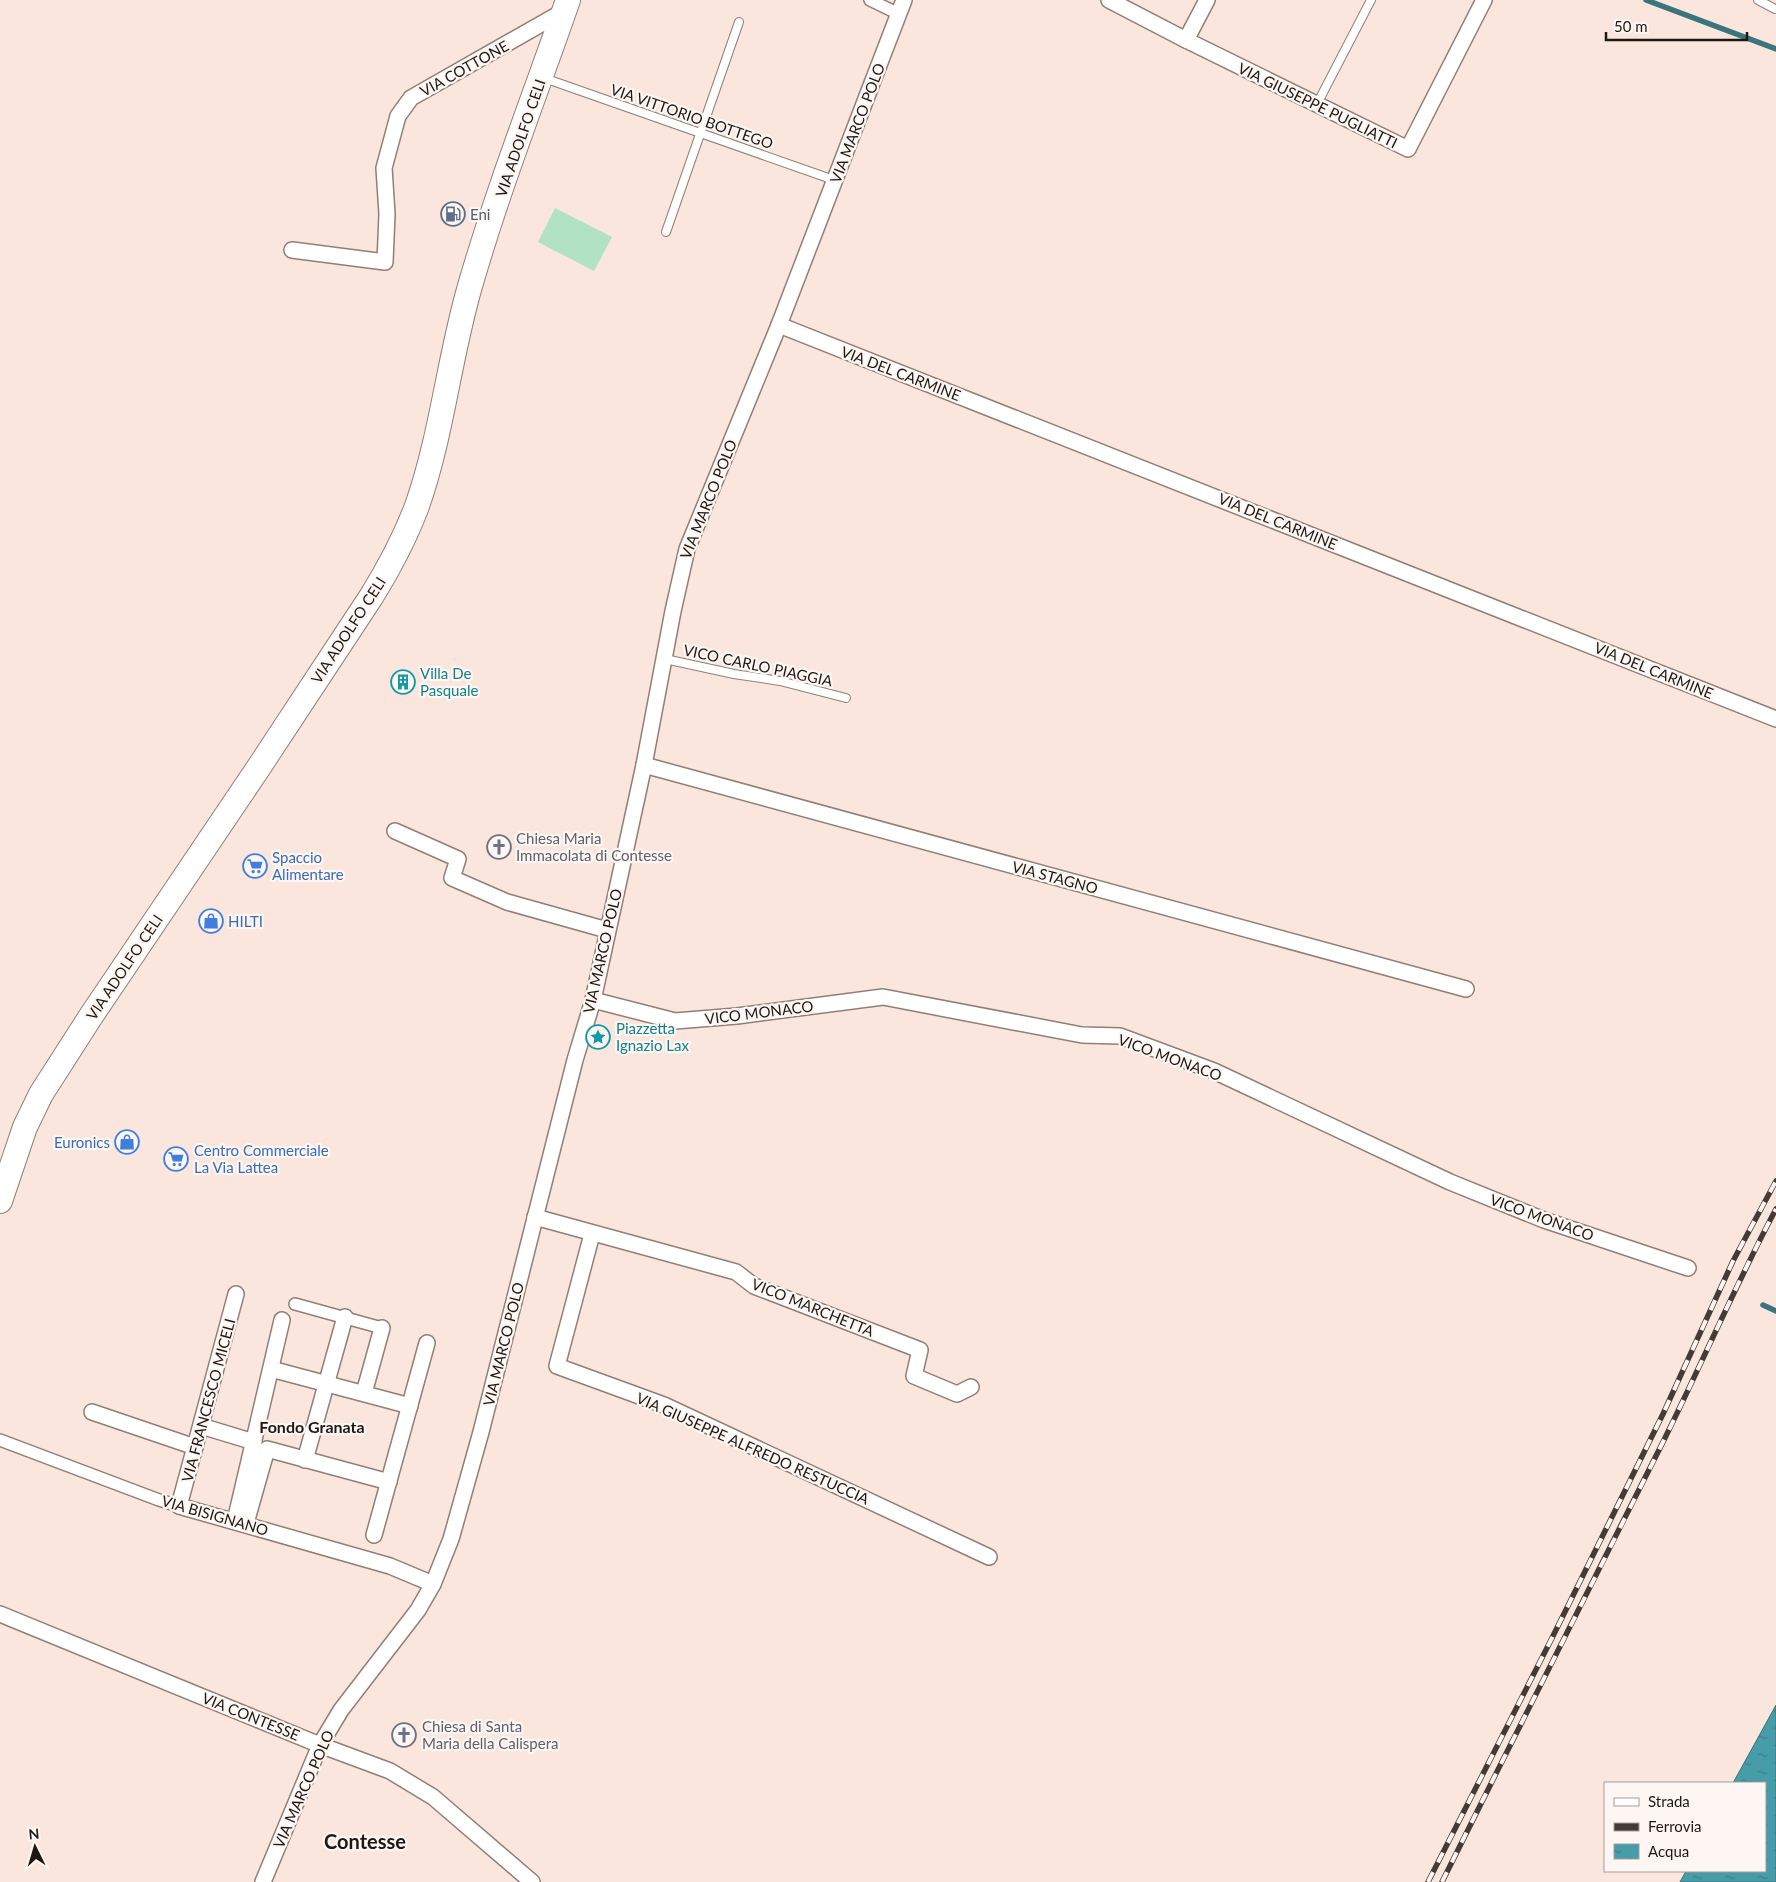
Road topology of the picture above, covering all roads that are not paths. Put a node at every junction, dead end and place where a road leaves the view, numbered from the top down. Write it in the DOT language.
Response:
graph roads {
  1 [pos="870,0"];
  2 [pos="1109,0"];
  3 [pos="1207,0"];
  4 [pos="1371,0"];
  5 [pos="1484,0"];
  6 [pos="1758,0"];
  7 [pos="566,6"];
  8 [pos="902,7"];
  9 [pos="1776,8"];
  10 [pos="739,22"];
  11 [pos="1186,40"];
  12 [pos="541,77"];
  13 [pos="1317,104"];
  14 [pos="700,133"];
  15 [pos="834,180"];
  16 [pos="666,232"];
  17 [pos="292,250"];
  18 [pos="779,325"];
  19 [pos="665,659"];
  20 [pos="846,698"];
  21 [pos="1776,719"];
  22 [pos="644,765"];
  23 [pos="395,831"];
  24 [pos="607,930"];
  25 [pos="1466,989"];
  26 [pos="592,1000"];
  27 [pos="0,1201"];
  28 [pos="535,1217"];
  29 [pos="592,1234"];
  30 [pos="1688,1268"];
  31 [pos="236,1294"];
  32 [pos="295,1304"];
  33 [pos="345,1317"];
  34 [pos="282,1320"];
  35 [pos="382,1328"];
  36 [pos="427,1343"];
  37 [pos="270,1369"];
  38 [pos="326,1384"];
  39 [pos="971,1387"];
  40 [pos="364,1393"];
  41 [pos="410,1406"];
  42 [pos="92,1412"];
  43 [pos="201,1426"];
  44 [pos="0,1440"];
  45 [pos="260,1445"];
  46 [pos="195,1447"];
  47 [pos="305,1460"];
  48 [pos="389,1482"];
  49 [pos="179,1506"];
  50 [pos="241,1522"];
  51 [pos="374,1535"];
  52 [pos="989,1557"];
  53 [pos="432,1584"];
  54 [pos="0,1614"];
  55 [pos="320,1744"];
  56 [pos="525,1879"];
  57 [pos="263,1882"];
  1 -- 8 [label="street"];
  2 -- 11 [label="street, VIA GIUSEPPE PUGLIATTI"];
  3 -- 11 [label="street"];
  4 -- 13 [label="lane"];
  5 -- 13 [label="street, VIA GIUSEPPE PUGLIATTI"];
  6 -- 9 [label="lane"];
  7 -- 12 [label="main road, VIA ADOLFO CELI"];
  7 -- 17 [label="street, VIA COTTONE"];
  8 -- 15 [label="street, VIA MARCO POLO"];
  10 -- 14 [label="lane"];
  11 -- 13 [label="street, VIA GIUSEPPE PUGLIATTI"];
  12 -- 14 [label="lane, VIA VITTORIO BOTTEGO"];
  12 -- 27 [label="main road, VIA ADOLFO CELI"];
  14 -- 15 [label="lane, VIA VITTORIO BOTTEGO"];
  14 -- 16 [label="lane"];
  15 -- 18 [label="street, VIA MARCO POLO"];
  18 -- 19 [label="street, VIA MARCO POLO"];
  18 -- 21 [label="street, VIA DEL CARMINE"];
  19 -- 20 [label="lane, VICO CARLO PIAGGIA"];
  19 -- 22 [label="street, VIA MARCO POLO"];
  22 -- 24 [label="street, VIA MARCO POLO"];
  22 -- 25 [label="street, VIA STAGNO"];
  23 -- 24 [label="street"];
  24 -- 26 [label="street, VIA MARCO POLO"];
  26 -- 28 [label="street, VIA MARCO POLO"];
  26 -- 30 [label="street, VICO MONACO"];
  28 -- 29 [label="street, VICO MARCHETTA"];
  28 -- 53 [label="street, VIA MARCO POLO"];
  29 -- 39 [label="street, VICO MARCHETTA"];
  29 -- 52 [label="street, VIA GIUSEPPE ALFREDO RESTUCCIA"];
  31 -- 43 [label="street, VIA FRANCESCO MICELI"];
  32 -- 33 [label="street"];
  33 -- 35 [label="street"];
  33 -- 38 [label="street"];
  34 -- 37 [label="street"];
  35 -- 40 [label="street"];
  36 -- 41 [label="street"];
  37 -- 38 [label="street"];
  37 -- 45 [label="street"];
  38 -- 40 [label="street"];
  38 -- 47 [label="street"];
  40 -- 41 [label="street"];
  41 -- 48 [label="street"];
  42 -- 46 [label="street"];
  43 -- 45 [label="street"];
  43 -- 46 [label="street, VIA FRANCESCO MICELI"];
  44 -- 49 [label="street, VIA BISIGNANO"];
  45 -- 47 [label="street"];
  45 -- 50 [label="street"];
  46 -- 49 [label="street, VIA FRANCESCO MICELI"];
  47 -- 48 [label="street"];
  48 -- 51 [label="street"];
  49 -- 50 [label="street, VIA BISIGNANO"];
  50 -- 53 [label="street, VIA BISIGNANO"];
  53 -- 55 [label="street, VIA MARCO POLO"];
  54 -- 55 [label="street, VIA CONTESSE"];
  55 -- 56 [label="street, VIA CONTESSE"];
  55 -- 57 [label="street, VIA MARCO POLO"];
}
